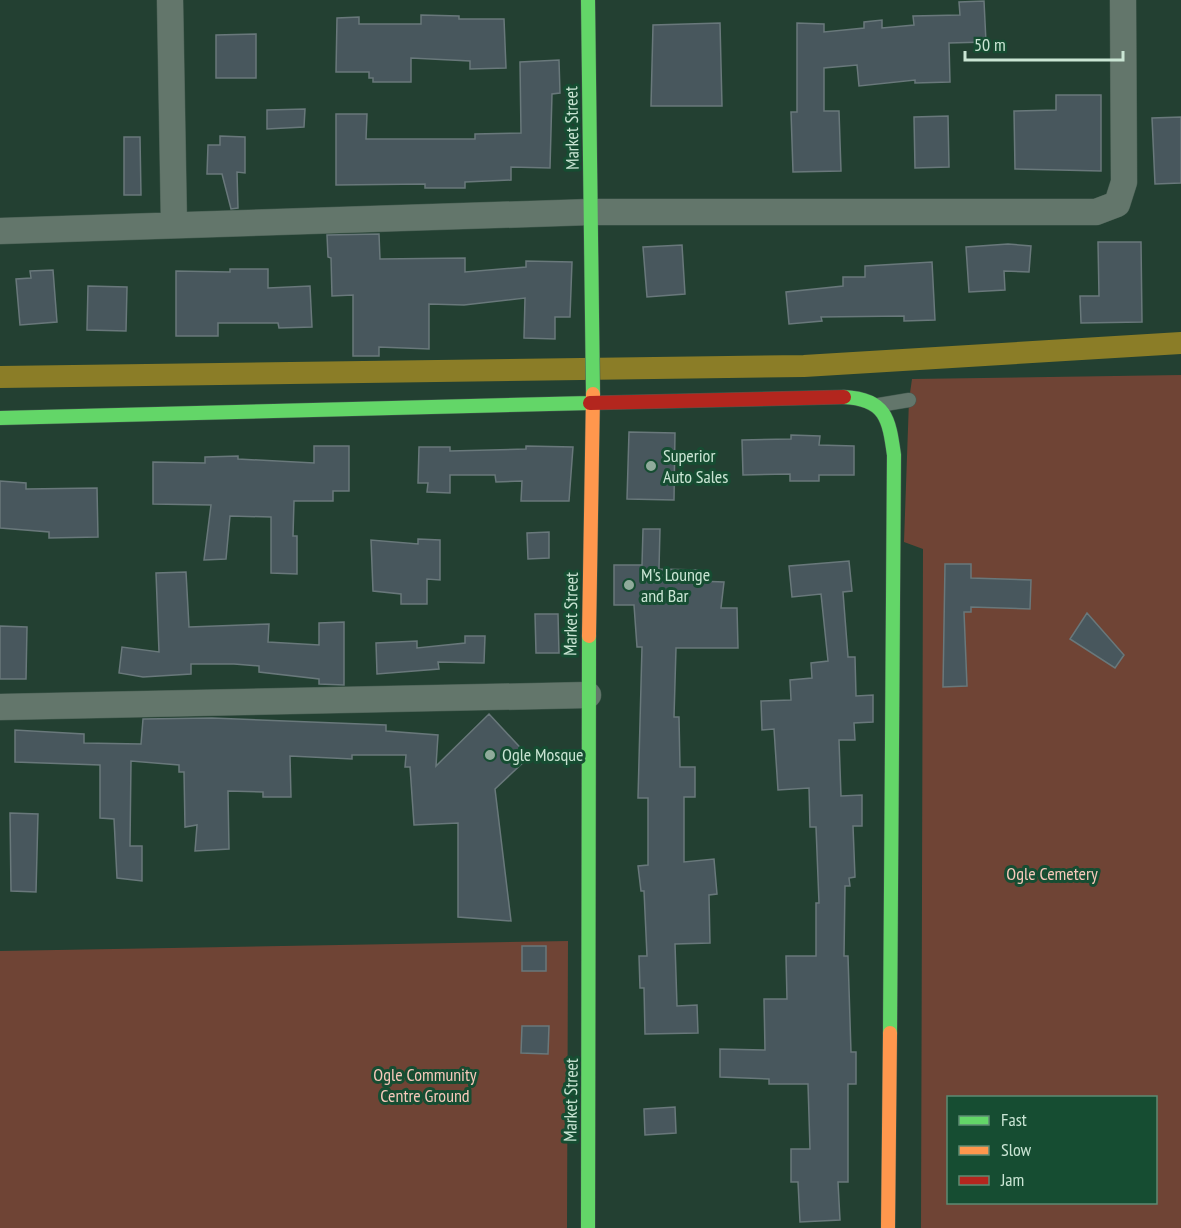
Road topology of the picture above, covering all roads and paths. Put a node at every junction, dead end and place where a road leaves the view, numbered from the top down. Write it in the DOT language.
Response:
graph roads {
  1 [pos="170,0"];
  2 [pos="588,0"];
  3 [pos="1123,0"];
  4 [pos="591,212"];
  5 [pos="174,225"];
  6 [pos="0,231"];
  7 [pos="593,396"];
  8 [pos="909,400"];
  9 [pos="879,405"];
  10 [pos="0,418"];
  11 [pos="588,694"];
  12 [pos="0,707"];
  13 [pos="588,1228"];
  14 [pos="888,1228"];
  1 -- 5 [label="street"];
  2 -- 4 [label="street, Market Street"];
  3 -- 4 [label="street"];
  4 -- 5 [label="street"];
  4 -- 7 [label="street, Market Street"];
  5 -- 6 [label="street"];
  7 -- 9 [label="street"];
  7 -- 10 [label="street"];
  7 -- 11 [label="street, Market Street"];
  8 -- 9 [label="lane"];
  9 -- 14 [label="street"];
  11 -- 12 [label="street"];
  11 -- 13 [label="street, Market Street"];
}
